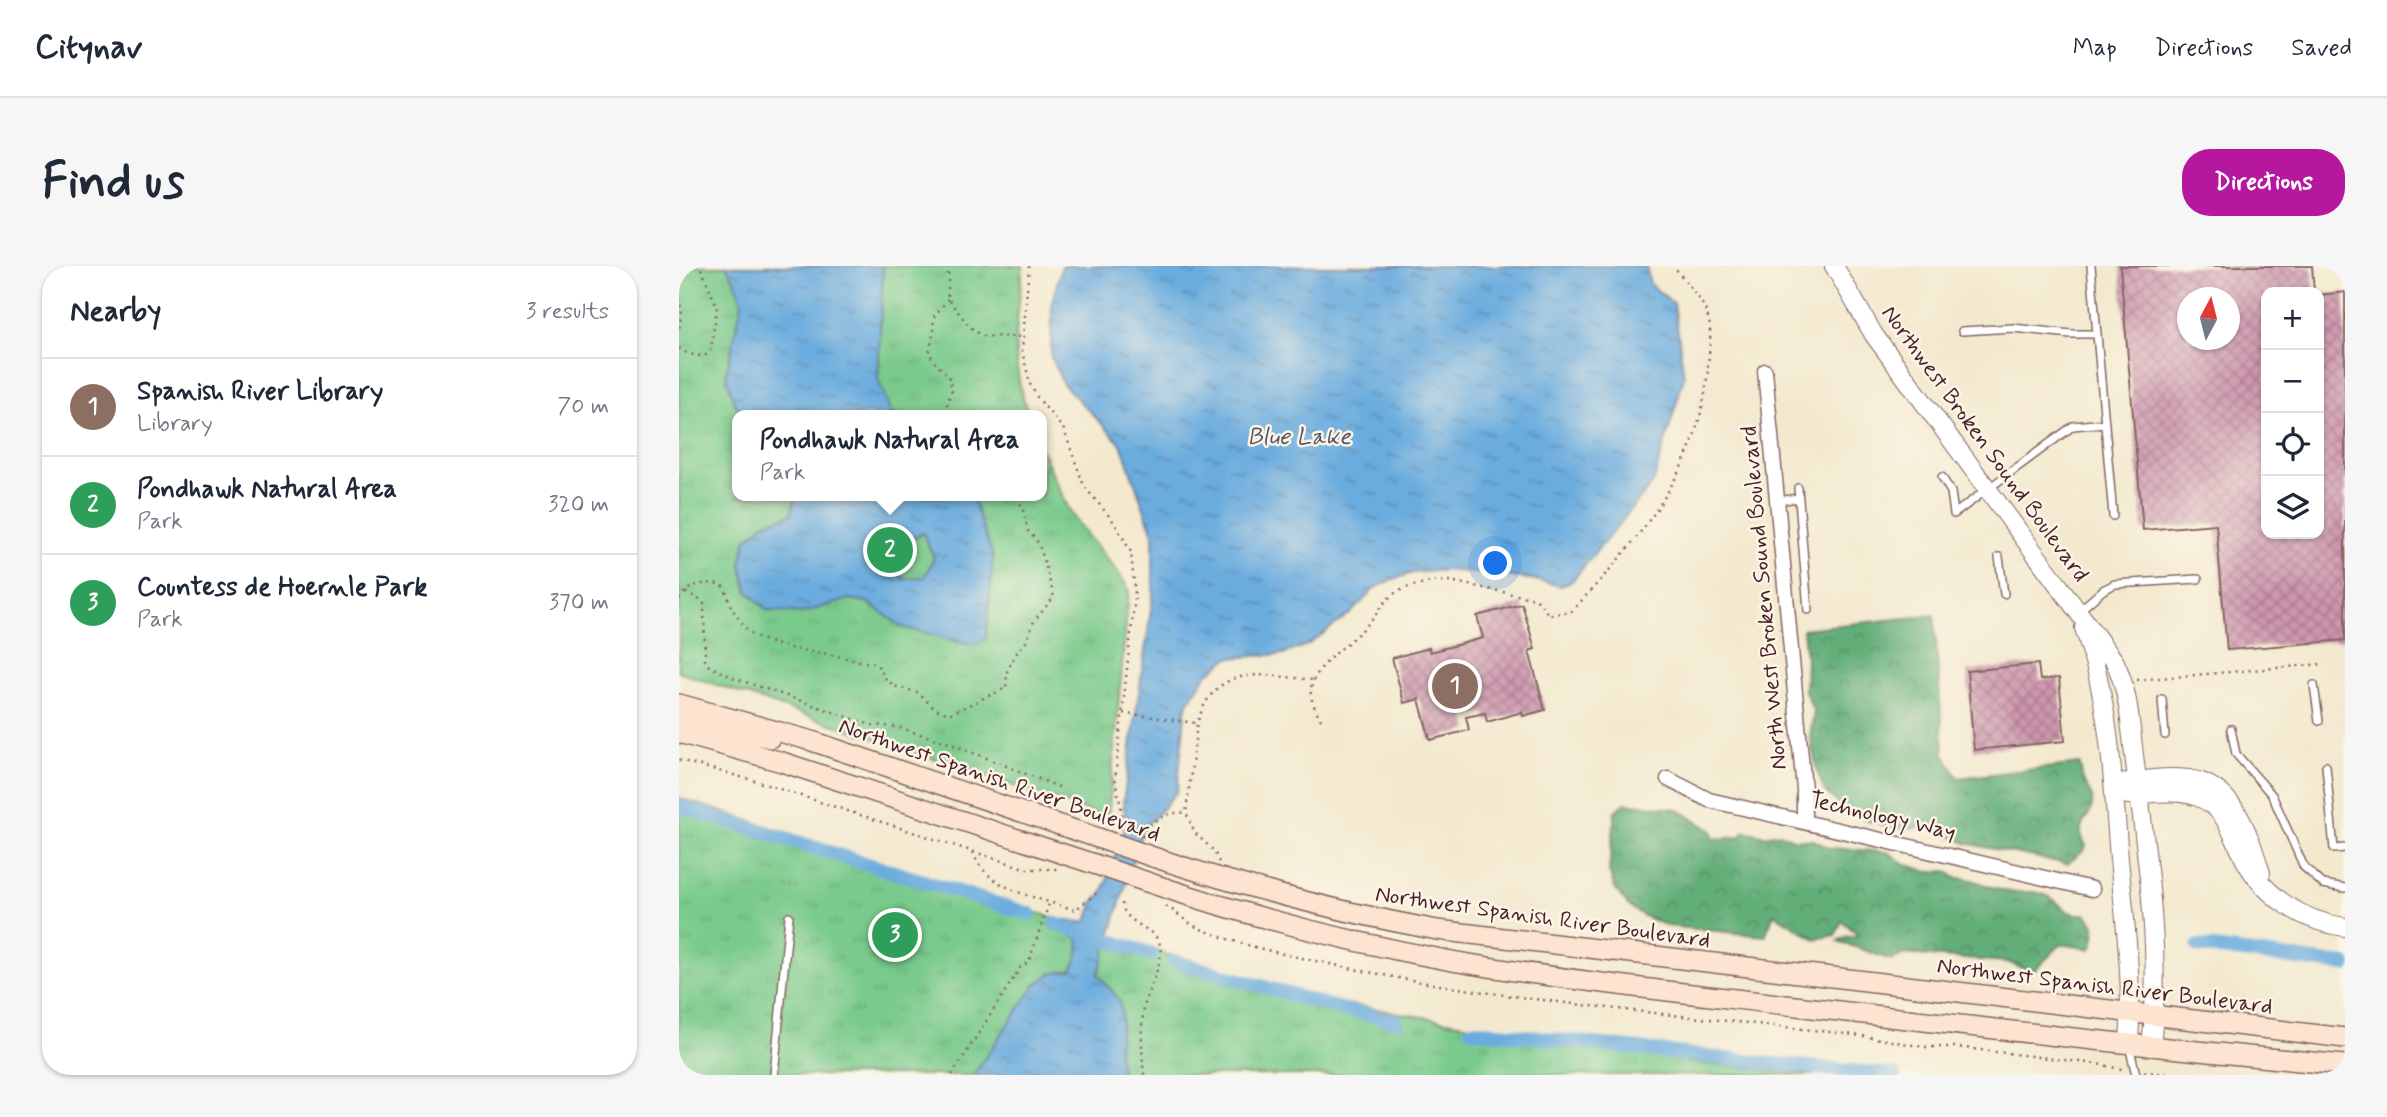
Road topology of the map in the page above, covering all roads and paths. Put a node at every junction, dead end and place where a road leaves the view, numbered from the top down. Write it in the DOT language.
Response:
graph roads {
  1 [pos="699,266"];
  2 [pos="948,266"];
  3 [pos="1029,266"];
  4 [pos="1674,266"];
  5 [pos="1834,266"];
  6 [pos="2091,266"];
  7 [pos="679,298"];
  8 [pos="948,299"];
  9 [pos="679,329"];
  10 [pos="1962,331"];
  11 [pos="2097,334"];
  12 [pos="1023,337"];
  13 [pos="679,348"];
  14 [pos="1765,371"];
  15 [pos="949,410"];
  16 [pos="2105,424"];
  17 [pos="1942,477"];
  18 [pos="1798,488"];
  19 [pos="1987,489"];
  20 [pos="1798,498"];
  21 [pos="1018,501"];
  22 [pos="1777,501"];
  23 [pos="2113,516"];
  24 [pos="1999,557"];
  25 [pos="2198,579"];
  26 [pos="679,590"];
  27 [pos="685,591"];
  28 [pos="2004,594"];
  29 [pos="679,599"];
  30 [pos="1808,610"];
  31 [pos="2079,612"];
  32 [pos="2322,664"];
  33 [pos="1313,680"];
  34 [pos="2123,682"];
  35 [pos="2314,685"];
  36 [pos="2162,699"];
  37 [pos="679,704"];
  38 [pos="1123,713"];
  39 [pos="679,719"];
  40 [pos="1321,720"];
  41 [pos="2319,721"];
  42 [pos="1198,724"];
  43 [pos="2231,729"];
  44 [pos="679,733"];
  45 [pos="2165,735"];
  46 [pos="813,741"];
  47 [pos="679,761"];
  48 [pos="2326,765"];
  49 [pos="1668,779"];
  50 [pos="1059,786"];
  51 [pos="2139,788"];
  52 [pos="2114,790"];
  53 [pos="1186,813"];
  54 [pos="1804,821"];
  55 [pos="1121,830"];
  56 [pos="1142,837"];
  57 [pos="2345,848"];
  58 [pos="973,852"];
  59 [pos="1221,866"];
  60 [pos="1067,872"];
  61 [pos="2345,888"];
  62 [pos="2092,889"];
  63 [pos="1099,891"];
  64 [pos="1050,901"];
  65 [pos="1122,902"];
  66 [pos="1163,904"];
  67 [pos="789,916"];
  68 [pos="2345,927"];
  69 [pos="1437,930"];
  70 [pos="1458,933"];
  71 [pos="1433,957"];
  72 [pos="1454,961"];
  73 [pos="2130,1013"];
  74 [pos="2155,1016"];
  75 [pos="2345,1038"];
  76 [pos="2129,1044"];
  77 [pos="2151,1047"];
  78 [pos="2345,1065"];
  79 [pos="2136,1073"];
  80 [pos="774,1075"];
  81 [pos="952,1075"];
  82 [pos="1144,1075"];
  83 [pos="2182,1075"];
  1 -- 13 [label="path"];
  2 -- 8 [label="path"];
  3 -- 12 [label="path"];
  4 -- 33 [label="path"];
  5 -- 19 [label="street, Northwest Broken Sound Boulevard"];
  6 -- 11 [label="lane"];
  7 -- 9 [label="path"];
  8 -- 12 [label="path"];
  8 -- 15 [label="path"];
  10 -- 11 [label="lane"];
  11 -- 16 [label="lane"];
  12 -- 38 [label="path"];
  14 -- 22 [label="street, North West Broken Sound Boulevard"];
  16 -- 19 [label="lane"];
  16 -- 23 [label="lane"];
  17 -- 19 [label="lane"];
  18 -- 20 [label="lane"];
  19 -- 31 [label="street, Northwest Broken Sound Boulevard"];
  20 -- 22 [label="lane"];
  20 -- 30 [label="lane"];
  21 -- 27 [label="path"];
  22 -- 54 [label="street, North West Broken Sound Boulevard"];
  24 -- 28 [label="lane"];
  25 -- 31 [label="lane"];
  26 -- 27 [label="path"];
  27 -- 29 [label="path"];
  27 -- 50 [label="path"];
  31 -- 34 [label="street, Northwest Broken Sound Boulevard"];
  31 -- 52 [label="street, Northwest Broken Sound Boulevard"];
  32 -- 34 [label="path"];
  33 -- 40 [label="path"];
  33 -- 42 [label="path"];
  34 -- 51 [label="street, Northwest Broken Sound Boulevard"];
  35 -- 41 [label="lane"];
  36 -- 45 [label="lane"];
  37 -- 46 [label="main road, Northwest Spanish River Boulevard"];
  38 -- 42 [label="path"];
  38 -- 55 [label="path"];
  39 -- 46 [label="main road"];
  42 -- 53 [label="path"];
  43 -- 61 [label="lane"];
  44 -- 71 [label="main road, bridge"];
  46 -- 69 [label="main road, Northwest Spanish River Boulevard, bridge"];
  47 -- 58 [label="path"];
  48 -- 57 [label="lane"];
  49 -- 54 [label="street, Technology Way"];
  51 -- 52 [label="street"];
  51 -- 68 [label="street"];
  51 -- 74 [label="street, Northwest Broken Sound Boulevard"];
  52 -- 73 [label="street, Northwest Broken Sound Boulevard"];
  53 -- 56 [label="path"];
  53 -- 59 [label="path"];
  54 -- 62 [label="street, Technology Way"];
  58 -- 60 [label="path"];
  58 -- 64 [label="path"];
  63 -- 64 [label="path"];
  64 -- 81 [label="path"];
  65 -- 82 [label="path"];
  66 -- 79 [label="path"];
  67 -- 80 [label="lane"];
  69 -- 70 [label="main road, Northwest Spanish River Boulevard"];
  69 -- 71 [label="main road"];
  70 -- 72 [label="main road"];
  70 -- 73 [label="main road, Northwest Spanish River Boulevard"];
  71 -- 72 [label="main road"];
  72 -- 76 [label="main road"];
  73 -- 74 [label="main road, Northwest Spanish River Boulevard"];
  73 -- 76 [label="street, Northwest Broken Sound Boulevard"];
  74 -- 75 [label="main road, Northwest Spanish River Boulevard"];
  74 -- 77 [label="street, Northwest Broken Sound Boulevard"];
  76 -- 77 [label="main road"];
  76 -- 79 [label="lane"];
  77 -- 78 [label="main road"];
  79 -- 83 [label="path"];
}
